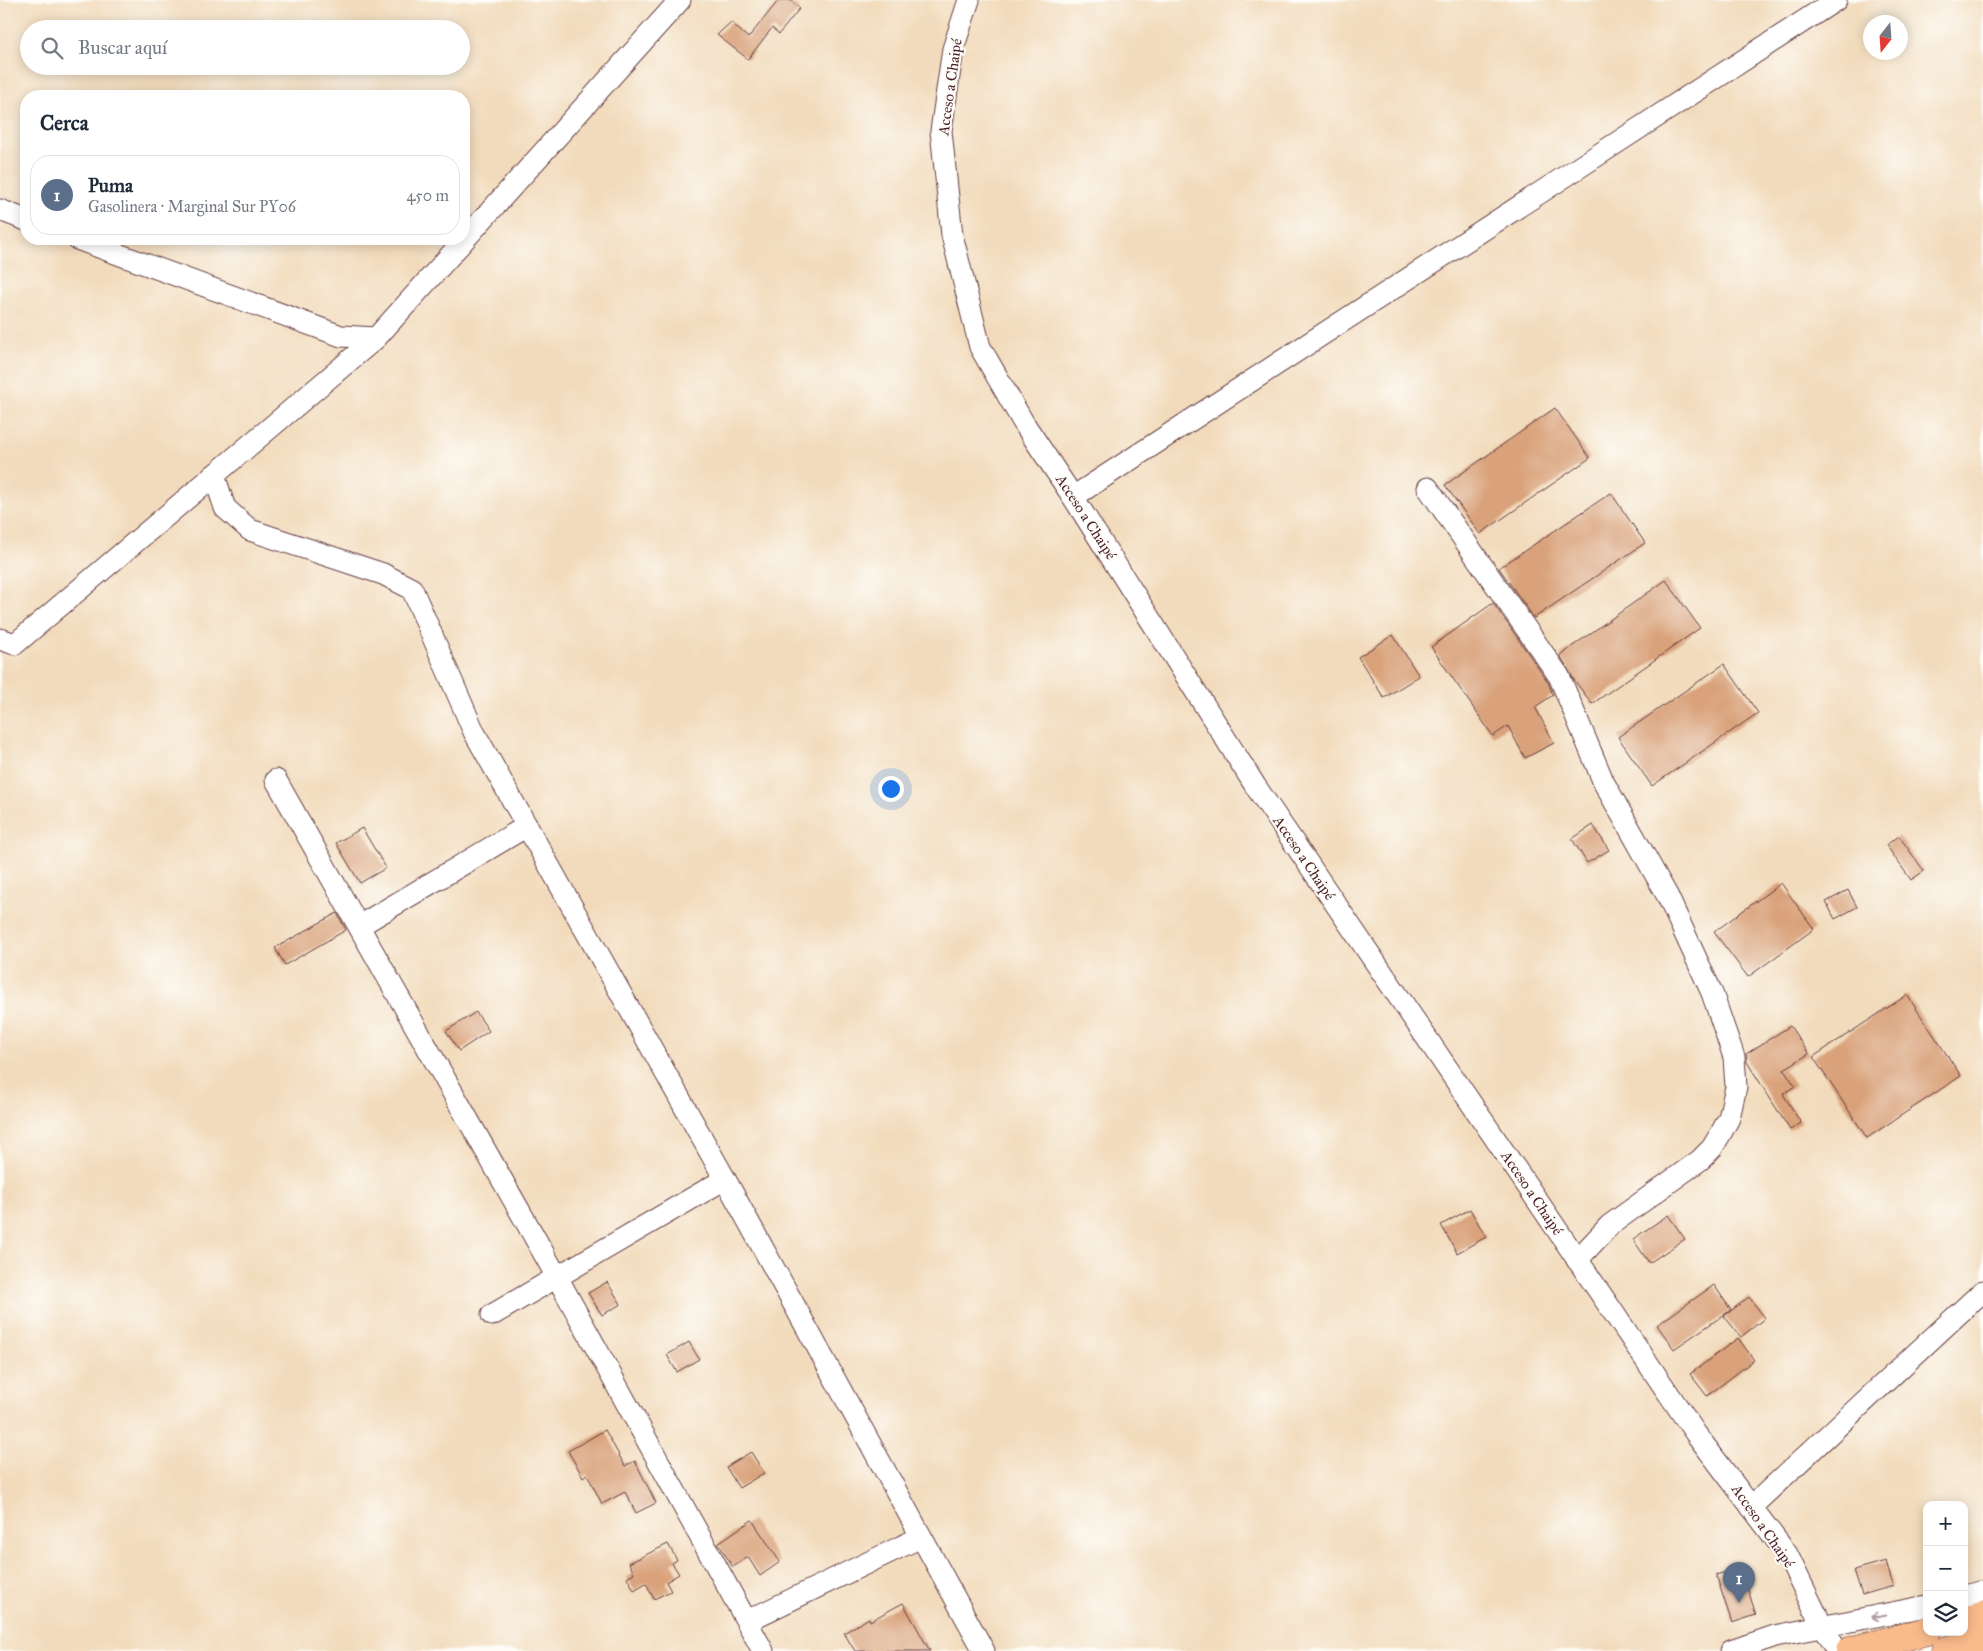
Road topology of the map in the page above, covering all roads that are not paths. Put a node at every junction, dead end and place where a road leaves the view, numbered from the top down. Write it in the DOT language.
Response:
graph roads {
  1 [pos="680,0"];
  2 [pos="1836,0"];
  3 [pos="966,1"];
  4 [pos="0,210"];
  5 [pos="20,218"];
  6 [pos="470,233"];
  7 [pos="93,245"];
  8 [pos="460,245"];
  9 [pos="376,338"];
  10 [pos="214,475"];
  11 [pos="1428,488"];
  12 [pos="1073,497"];
  13 [pos="0,639"];
  14 [pos="276,780"];
  15 [pos="527,826"];
  16 [pos="359,926"];
  17 [pos="725,1179"];
  18 [pos="1577,1260"];
  19 [pos="557,1277"];
  20 [pos="1983,1291"];
  21 [pos="492,1315"];
  22 [pos="1751,1507"];
  23 [pos="921,1537"];
  24 [pos="1983,1591"];
  25 [pos="1968,1595"];
  26 [pos="1923,1607"];
  27 [pos="1983,1616"];
  28 [pos="747,1620"];
  29 [pos="1968,1620"];
  30 [pos="1822,1626"];
  31 [pos="1923,1632"];
  32 [pos="1983,1640"];
  33 [pos="763,1651"];
  34 [pos="984,1651"];
  35 [pos="1731,1651"];
  36 [pos="1837,1651"];
  37 [pos="1850,1651"];
  38 [pos="1945,1651"];
  1 -- 6 [label="street"];
  2 -- 12 [label="street"];
  3 -- 12 [label="street, Acceso a Chaipé"];
  4 -- 5 [label="street"];
  7 -- 9 [label="street"];
  8 -- 9 [label="street"];
  9 -- 10 [label="street"];
  10 -- 13 [label="street"];
  10 -- 15 [label="street"];
  11 -- 18 [label="street"];
  12 -- 18 [label="street, Acceso a Chaipé"];
  14 -- 16 [label="street"];
  15 -- 16 [label="street"];
  15 -- 17 [label="street"];
  16 -- 19 [label="street"];
  17 -- 19 [label="street"];
  17 -- 23 [label="street"];
  18 -- 22 [label="street, Acceso a Chaipé"];
  19 -- 21 [label="street"];
  19 -- 28 [label="street"];
  20 -- 22 [label="street"];
  22 -- 30 [label="street, Acceso a Chaipé"];
  23 -- 28 [label="street"];
  23 -- 34 [label="street"];
  24 -- 25 [label="street"];
  26 -- 30 [label="street, one-way"];
  27 -- 29 [label="highway"];
  28 -- 33 [label="street"];
  30 -- 35 [label="street"];
  30 -- 36 [label="street, Acceso a Chaipé"];
  31 -- 37 [label="highway"];
  32 -- 38 [label="highway"];
}
